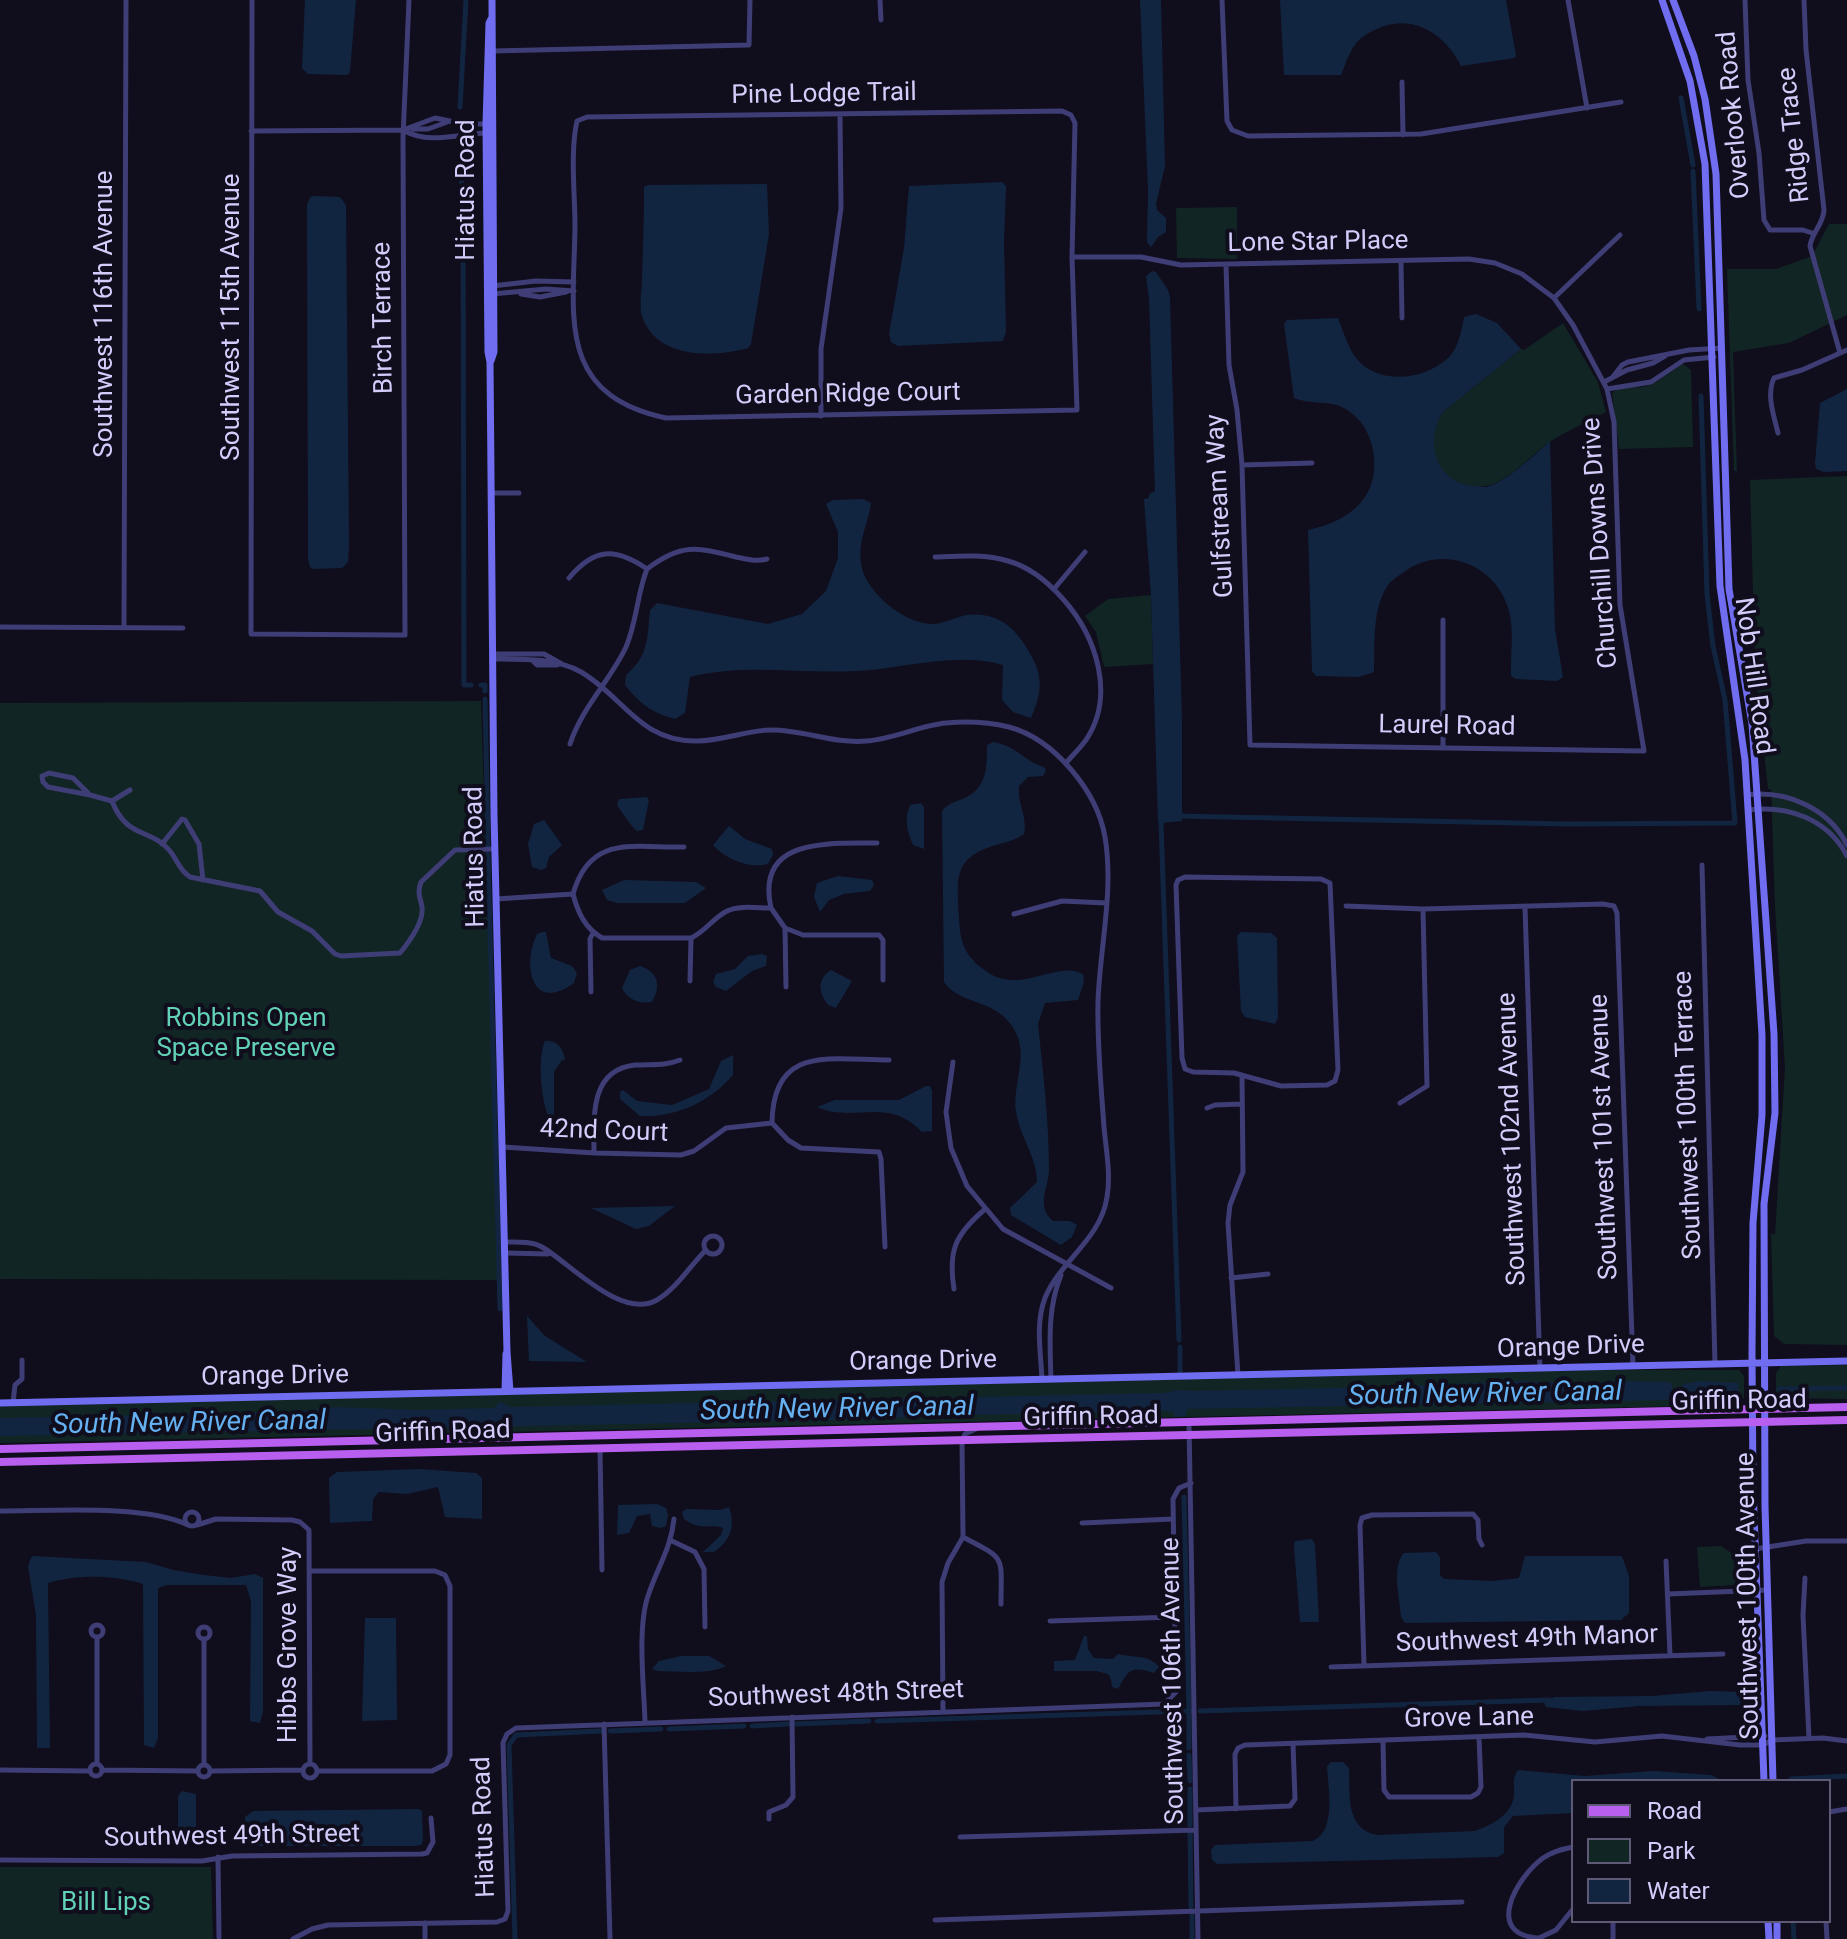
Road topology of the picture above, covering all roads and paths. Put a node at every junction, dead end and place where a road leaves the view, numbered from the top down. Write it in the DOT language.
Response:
graph roads {
  1 [pos="126,0"];
  2 [pos="252,0"];
  3 [pos="409,0"];
  4 [pos="492,0"];
  5 [pos="750,0"];
  6 [pos="880,0"];
  7 [pos="1222,0"];
  8 [pos="1568,0"];
  9 [pos="1662,0"];
  10 [pos="1673,0"];
  11 [pos="1745,0"];
  12 [pos="1804,0"];
  13 [pos="881,20"];
  14 [pos="490,51"];
  15 [pos="1402,82"];
  16 [pos="1621,102"];
  17 [pos="1587,108"];
  18 [pos="840,116"];
  19 [pos="451,120"];
  20 [pos="490,124"];
  21 [pos="407,129"];
  22 [pos="428,129"];
  23 [pos="251,131"];
  24 [pos="490,133"];
  25 [pos="1403,135"];
  26 [pos="431,138"];
  27 [pos="1812,233"];
  28 [pos="1620,235"];
  29 [pos="1072,257"];
  30 [pos="1401,262"];
  31 [pos="1226,265"];
  32 [pos="544,281"];
  33 [pos="574,282"];
  34 [pos="490,290"];
  35 [pos="574,291"];
  36 [pos="544,293"];
  37 [pos="1554,298"];
  38 [pos="1402,318"];
  39 [pos="1847,350"];
  40 [pos="1722,352"];
  41 [pos="1712,353"];
  42 [pos="1840,353"];
  43 [pos="1620,373"];
  44 [pos="1604,382"];
  45 [pos="1632,385"];
  46 [pos="1607,389"];
  47 [pos="821,416"];
  48 [pos="1778,433"];
  49 [pos="1312,463"];
  50 [pos="1242,465"];
  51 [pos="493,493"];
  52 [pos="519,493"];
  53 [pos="1085,552"];
  54 [pos="935,557"];
  55 [pos="767,559"];
  56 [pos="647,569"];
  57 [pos="569,578"];
  58 [pos="1054,589"];
  59 [pos="1443,620"];
  60 [pos="0,627"];
  61 [pos="124,627"];
  62 [pos="183,628"];
  63 [pos="251,634"];
  64 [pos="494,656"];
  65 [pos="562,664"];
  66 [pos="600,687"];
  67 [pos="570,744"];
  68 [pos="1250,745"];
  69 [pos="1443,747"];
  70 [pos="1644,751"];
  71 [pos="1066,763"];
  72 [pos="130,790"];
  73 [pos="1758,793"];
  74 [pos="90,795"];
  75 [pos="1747,795"];
  76 [pos="112,801"];
  77 [pos="1759,809"];
  78 [pos="1748,810"];
  79 [pos="877,843"];
  80 [pos="162,844"];
  81 [pos="1847,845"];
  82 [pos="684,847"];
  83 [pos="495,849"];
  84 [pos="1847,856"];
  85 [pos="1702,865"];
  86 [pos="203,880"];
  87 [pos="573,894"];
  88 [pos="496,899"];
  89 [pos="1106,903"];
  90 [pos="1346,906"];
  91 [pos="1525,907"];
  92 [pos="771,908"];
  93 [pos="1423,909"];
  94 [pos="1014,914"];
  95 [pos="785,928"];
  96 [pos="593,933"];
  97 [pos="691,938"];
  98 [pos="883,980"];
  99 [pos="690,981"];
  100 [pos="786,987"];
  101 [pos="591,992"];
  102 [pos="680,1060"];
  103 [pos="889,1060"];
  104 [pos="953,1062"];
  105 [pos="1242,1075"];
  106 [pos="1400,1103"];
  107 [pos="1241,1104"];
  108 [pos="1207,1108"];
  109 [pos="772,1123"];
  110 [pos="503,1147"];
  111 [pos="594,1153"];
  112 [pos="984,1210"];
  113 [pos="505,1242"];
  114 [pos="885,1247"];
  115 [pos="705,1251"];
  116 [pos="506,1253"];
  117 [pos="550,1254"];
  118 [pos="1064,1268"];
  119 [pos="1268,1274"];
  120 [pos="1231,1278"];
  121 [pos="1111,1288"];
  122 [pos="954,1289"];
  123 [pos="22,1360"];
  124 [pos="1847,1361"];
  125 [pos="1752,1363"];
  126 [pos="1765,1363"];
  127 [pos="1715,1364"];
  128 [pos="1633,1367"];
  129 [pos="1540,1369"];
  130 [pos="1238,1376"];
  131 [pos="1046,1380"];
  132 [pos="508,1391"];
  133 [pos="0,1403"];
  134 [pos="13,1403"];
  135 [pos="1847,1407"];
  136 [pos="1753,1409"];
  137 [pos="1765,1409"];
  138 [pos="1522,1415"];
  139 [pos="1473,1416"];
  140 [pos="1847,1420"];
  141 [pos="1754,1422"];
  142 [pos="1765,1422"];
  143 [pos="1189,1423"];
  144 [pos="1497,1427"];
  145 [pos="979,1428"];
  146 [pos="1457,1428"];
  147 [pos="1190,1436"];
  148 [pos="497,1438"];
  149 [pos="514,1438"];
  150 [pos="962,1441"];
  151 [pos="0,1449"];
  152 [pos="600,1449"];
  153 [pos="507,1451"];
  154 [pos="487,1452"];
  155 [pos="0,1462"];
  156 [pos="1191,1483"];
  157 [pos="0,1511"];
  158 [pos="188,1513"];
  159 [pos="197,1513"];
  160 [pos="163,1518"];
  161 [pos="216,1519"];
  162 [pos="674,1519"];
  163 [pos="1173,1519"];
  164 [pos="1082,1523"];
  165 [pos="188,1525"];
  166 [pos="197,1525"];
  167 [pos="963,1537"];
  168 [pos="672,1541"];
  169 [pos="1847,1541"];
  170 [pos="1482,1545"];
  171 [pos="1766,1548"];
  172 [pos="1755,1549"];
  173 [pos="1666,1561"];
  174 [pos="602,1570"];
  175 [pos="310,1571"];
  176 [pos="1805,1578"];
  177 [pos="1767,1590"];
  178 [pos="1757,1591"];
  179 [pos="1668,1594"];
  180 [pos="1001,1604"];
  181 [pos="1175,1617"];
  182 [pos="1050,1621"];
  183 [pos="705,1627"];
  184 [pos="97,1637"];
  185 [pos="204,1639"];
  186 [pos="1723,1654"];
  187 [pos="1670,1655"];
  188 [pos="1364,1665"];
  189 [pos="1331,1667"];
  190 [pos="943,1711"];
  191 [pos="792,1717"];
  192 [pos="645,1722"];
  193 [pos="604,1724"];
  194 [pos="507,1734"];
  195 [pos="1763,1735"];
  196 [pos="1479,1737"];
  197 [pos="1809,1738"];
  198 [pos="1702,1739"];
  199 [pos="1772,1740"];
  200 [pos="1383,1741"];
  201 [pos="1847,1741"];
  202 [pos="1293,1744"];
  203 [pos="1763,1745"];
  204 [pos="97,1764"];
  205 [pos="204,1764"];
  206 [pos="310,1764"];
  207 [pos="0,1770"];
  208 [pos="103,1770"];
  209 [pos="303,1770"];
  210 [pos="90,1771"];
  211 [pos="198,1771"];
  212 [pos="211,1771"];
  213 [pos="317,1771"];
  214 [pos="1764,1779"];
  215 [pos="1773,1779"];
  216 [pos="1236,1809"];
  217 [pos="1196,1810"];
  218 [pos="431,1818"];
  219 [pos="769,1819"];
  220 [pos="1196,1830"];
  221 [pos="960,1837"];
  222 [pos="1571,1847"];
  223 [pos="218,1857"];
  224 [pos="0,1860"];
  225 [pos="1462,1902"];
  226 [pos="1198,1911"];
  227 [pos="1571,1911"];
  228 [pos="935,1920"];
  229 [pos="425,1923"];
  230 [pos="219,1937"];
  231 [pos="294,1938"];
  232 [pos="425,1939"];
  233 [pos="610,1939"];
  234 [pos="1198,1939"];
  1 -- 61 [label="street, Southwest 116th Avenue"];
  2 -- 23 [label="street, Southwest 115th Avenue"];
  3 -- 21 [label="street, Birch Terrace"];
  4 -- 14 [label="main road, Hiatus Road"];
  5 -- 14 [label="street"];
  6 -- 13 [label="street"];
  7 -- 25 [label="street"];
  8 -- 17 [label="street"];
  9 -- 41 [label="main road, Nob Hill Road"];
  10 -- 40 [label="main road, Nob Hill Road"];
  11 -- 27 [label="street, Overlook Road"];
  12 -- 27 [label="street, Ridge Trace"];
  14 -- 20 [label="main road, Hiatus Road"];
  15 -- 25 [label="street"];
  16 -- 17 [label="street"];
  17 -- 25 [label="street"];
  18 -- 29 [label="street, Pine Lodge Trail"];
  18 -- 33 [label="street, Pine Lodge Trail"];
  18 -- 47 [label="street"];
  19 -- 20 [label="street"];
  19 -- 21 [label="street"];
  19 -- 22 [label="street"];
  20 -- 24 [label="main road, Hiatus Road"];
  21 -- 22 [label="street"];
  21 -- 23 [label="street"];
  21 -- 26 [label="street"];
  21 -- 63 [label="street, Birch Terrace"];
  22 -- 26 [label="street"];
  23 -- 63 [label="street, Southwest 115th Avenue"];
  24 -- 26 [label="street"];
  24 -- 34 [label="main road, Hiatus Road"];
  27 -- 42 [label="street, Ridge Trace"];
  28 -- 37 [label="street"];
  29 -- 31 [label="street, Lone Star Place"];
  29 -- 47 [label="street, Garden Ridge Court"];
  30 -- 31 [label="street, Lone Star Place"];
  30 -- 37 [label="street, Lone Star Place"];
  30 -- 38 [label="street"];
  31 -- 50 [label="street, Gulfstream Way"];
  32 -- 33 [label="street"];
  32 -- 34 [label="street"];
  32 -- 36 [label="street"];
  33 -- 35 [label="street"];
  34 -- 36 [label="street"];
  34 -- 51 [label="main road, Hiatus Road"];
  35 -- 36 [label="street"];
  35 -- 47 [label="street, Garden Ridge Court"];
  37 -- 44 [label="street, Churchill Downs Drive"];
  39 -- 42 [label="street"];
  40 -- 41 [label="street"];
  40 -- 73 [label="main road, Nob Hill Road"];
  41 -- 43 [label="street"];
  41 -- 45 [label="street"];
  41 -- 75 [label="main road, Nob Hill Road"];
  42 -- 48 [label="street"];
  43 -- 44 [label="street"];
  43 -- 45 [label="street"];
  44 -- 46 [label="street, Churchill Downs Drive"];
  45 -- 46 [label="street"];
  46 -- 70 [label="street, Churchill Downs Drive"];
  49 -- 50 [label="street"];
  50 -- 68 [label="street, Gulfstream Way"];
  51 -- 52 [label="street"];
  51 -- 64 [label="main road, Hiatus Road"];
  53 -- 58 [label="street"];
  54 -- 58 [label="street"];
  55 -- 56 [label="street"];
  56 -- 57 [label="street"];
  56 -- 66 [label="street"];
  58 -- 71 [label="street"];
  59 -- 69 [label="street"];
  60 -- 61 [label="street"];
  61 -- 62 [label="street"];
  64 -- 65 [label="street"];
  64 -- 65 [label="street"];
  64 -- 83 [label="main road, Hiatus Road"];
  65 -- 66 [label="street"];
  66 -- 67 [label="street"];
  66 -- 71 [label="street"];
  68 -- 69 [label="street, Laurel Road"];
  69 -- 70 [label="street, Laurel Road"];
  71 -- 89 [label="street"];
  72 -- 76 [label="street"];
  73 -- 75 [label="street"];
  73 -- 77 [label="main road, Nob Hill Road"];
  73 -- 81 [label="street"];
  74 -- 74 [label="street"];
  74 -- 76 [label="street"];
  75 -- 78 [label="main road, Nob Hill Road"];
  76 -- 80 [label="street"];
  77 -- 78 [label="street"];
  77 -- 84 [label="street"];
  77 -- 126 [label="main road, Nob Hill Road"];
  78 -- 125 [label="main road, Nob Hill Road"];
  79 -- 92 [label="street"];
  80 -- 86 [label="street"];
  80 -- 86 [label="street"];
  82 -- 87 [label="street"];
  83 -- 86 [label="street"];
  83 -- 88 [label="main road, Hiatus Road"];
  85 -- 127 [label="street, Southwest 100th Terrace"];
  87 -- 88 [label="street"];
  87 -- 96 [label="street"];
  88 -- 110 [label="main road, Hiatus Road"];
  89 -- 94 [label="street"];
  89 -- 118 [label="street"];
  90 -- 93 [label="street"];
  91 -- 93 [label="street"];
  91 -- 128 [label="street, Southwest 101st Avenue"];
  91 -- 129 [label="street, Southwest 102nd Avenue"];
  92 -- 95 [label="street"];
  92 -- 97 [label="street"];
  93 -- 106 [label="street"];
  95 -- 98 [label="street"];
  95 -- 100 [label="street"];
  96 -- 97 [label="street"];
  96 -- 101 [label="street"];
  97 -- 99 [label="street"];
  102 -- 111 [label="street"];
  103 -- 109 [label="street"];
  104 -- 112 [label="street"];
  105 -- 105 [label="street"];
  105 -- 107 [label="street"];
  107 -- 108 [label="street"];
  107 -- 120 [label="street"];
  109 -- 111 [label="street, 42nd Court"];
  109 -- 114 [label="street"];
  110 -- 111 [label="street, 42nd Court"];
  110 -- 113 [label="main road, Hiatus Road"];
  112 -- 118 [label="street"];
  112 -- 122 [label="street"];
  113 -- 116 [label="main road, Hiatus Road"];
  113 -- 117 [label="street"];
  115 -- 117 [label="street"];
  116 -- 117 [label="street"];
  116 -- 132 [label="main road, Hiatus Road"];
  118 -- 121 [label="street"];
  118 -- 131 [label="street"];
  118 -- 131 [label="street"];
  119 -- 120 [label="street"];
  120 -- 130 [label="street"];
  123 -- 134 [label="street"];
  124 -- 126 [label="main road, Orange Drive"];
  125 -- 126 [label="main road, Orange Drive"];
  125 -- 127 [label="main road, Orange Drive"];
  125 -- 136 [label="main road, Southwest 100th Avenue"];
  126 -- 137 [label="main road, Southwest 100th Avenue"];
  127 -- 128 [label="main road, Orange Drive"];
  128 -- 129 [label="main road, Orange Drive"];
  129 -- 130 [label="main road, Orange Drive"];
  130 -- 131 [label="main road, Orange Drive"];
  131 -- 132 [label="main road, Orange Drive"];
  132 -- 134 [label="main road, Orange Drive"];
  133 -- 134 [label="main road, Orange Drive"];
  135 -- 137 [label="main road, Griffin Road"];
  136 -- 137 [label="main road, Griffin Road"];
  136 -- 138 [label="main road, Griffin Road"];
  136 -- 141 [label="main road, Southwest 100th Avenue"];
  137 -- 142 [label="main road, Southwest 100th Avenue"];
  138 -- 139 [label="main road, Griffin Road"];
  138 -- 144 [label="main road"];
  139 -- 143 [label="main road, Griffin Road"];
  139 -- 146 [label="main road"];
  140 -- 142 [label="main road, Griffin Road"];
  141 -- 142 [label="main road, Griffin Road"];
  141 -- 144 [label="main road, Griffin Road"];
  141 -- 172 [label="main road, Southwest 100th Avenue"];
  142 -- 171 [label="main road, Southwest 100th Avenue"];
  143 -- 145 [label="main road, Griffin Road"];
  143 -- 147 [label="street, Southwest 106th Avenue"];
  144 -- 146 [label="main road, Griffin Road"];
  145 -- 149 [label="main road, Griffin Road"];
  145 -- 150 [label="street"];
  146 -- 147 [label="main road, Griffin Road"];
  147 -- 150 [label="main road, Griffin Road"];
  147 -- 156 [label="street, Southwest 106th Avenue"];
  148 -- 149 [label="main road, Griffin Road"];
  148 -- 151 [label="main road, Griffin Road"];
  148 -- 154 [label="main road"];
  149 -- 153 [label="main road"];
  150 -- 152 [label="main road, Griffin Road"];
  150 -- 167 [label="street"];
  152 -- 153 [label="main road, Griffin Road"];
  152 -- 174 [label="street"];
  153 -- 154 [label="main road, Griffin Road"];
  154 -- 155 [label="main road, Griffin Road"];
  156 -- 163 [label="street"];
  156 -- 217 [label="street, Southwest 106th Avenue"];
  157 -- 160 [label="street"];
  158 -- 159 [label="street"];
  158 -- 160 [label="street"];
  158 -- 165 [label="street"];
  159 -- 161 [label="street"];
  159 -- 166 [label="street"];
  160 -- 165 [label="street"];
  161 -- 166 [label="street"];
  161 -- 175 [label="street, Hibbs Grove Way"];
  162 -- 168 [label="street"];
  163 -- 164 [label="street"];
  163 -- 181 [label="street"];
  165 -- 166 [label="street"];
  167 -- 180 [label="street"];
  167 -- 190 [label="street"];
  168 -- 183 [label="street"];
  168 -- 192 [label="street"];
  169 -- 171 [label="street"];
  170 -- 188 [label="street"];
  171 -- 172 [label="street"];
  171 -- 177 [label="main road, Southwest 100th Avenue"];
  172 -- 178 [label="main road, Southwest 100th Avenue"];
  173 -- 179 [label="street"];
  175 -- 206 [label="street, Hibbs Grove Way"];
  175 -- 213 [label="street"];
  176 -- 197 [label="street"];
  177 -- 178 [label="street"];
  177 -- 199 [label="main road, Southwest 100th Avenue"];
  178 -- 179 [label="street"];
  178 -- 195 [label="main road, Southwest 100th Avenue"];
  179 -- 187 [label="street"];
  181 -- 182 [label="street"];
  181 -- 190 [label="street, Southwest 48th Street"];
  184 -- 204 [label="street"];
  185 -- 205 [label="street"];
  186 -- 187 [label="street, Southwest 49th Manor"];
  187 -- 188 [label="street, Southwest 49th Manor"];
  188 -- 189 [label="street, Southwest 49th Manor"];
  190 -- 191 [label="street, Southwest 48th Street"];
  191 -- 192 [label="street, Southwest 48th Street"];
  191 -- 219 [label="street"];
  192 -- 193 [label="street, Southwest 48th Street"];
  193 -- 194 [label="street, Southwest 48th Street"];
  193 -- 233 [label="street"];
  194 -- 229 [label="street, Hiatus Road"];
  195 -- 198 [label="street, Grove Lane"];
  195 -- 199 [label="street"];
  195 -- 203 [label="main road, Southwest 100th Avenue"];
  196 -- 198 [label="street, Grove Lane"];
  196 -- 200 [label="street, Grove Lane"];
  196 -- 200 [label="street"];
  197 -- 199 [label="street"];
  197 -- 201 [label="street"];
  198 -- 203 [label="street, Grove Lane"];
  199 -- 203 [label="street"];
  199 -- 215 [label="main road, Southwest 100th Avenue"];
  200 -- 202 [label="street, Grove Lane"];
  202 -- 216 [label="street"];
  202 -- 216 [label="street, Grove Lane"];
  203 -- 214 [label="main road, Southwest 100th Avenue"];
  204 -- 208 [label="street"];
  204 -- 210 [label="street"];
  205 -- 211 [label="street"];
  205 -- 212 [label="street"];
  206 -- 209 [label="street"];
  206 -- 213 [label="street"];
  207 -- 210 [label="street"];
  208 -- 210 [label="street"];
  208 -- 211 [label="street"];
  209 -- 212 [label="street"];
  209 -- 213 [label="street"];
  211 -- 212 [label="street"];
  216 -- 217 [label="street"];
  217 -- 220 [label="street, Southwest 106th Avenue"];
  218 -- 223 [label="street, Southwest 49th Street"];
  220 -- 221 [label="street"];
  220 -- 226 [label="street, Southwest 106th Avenue"];
  222 -- 227 [label="street"];
  223 -- 224 [label="street, Southwest 49th Street"];
  223 -- 230 [label="street"];
  225 -- 226 [label="street"];
  226 -- 228 [label="street"];
  226 -- 234 [label="street, Southwest 106th Avenue"];
  229 -- 231 [label="street"];
  229 -- 232 [label="street"];
}
